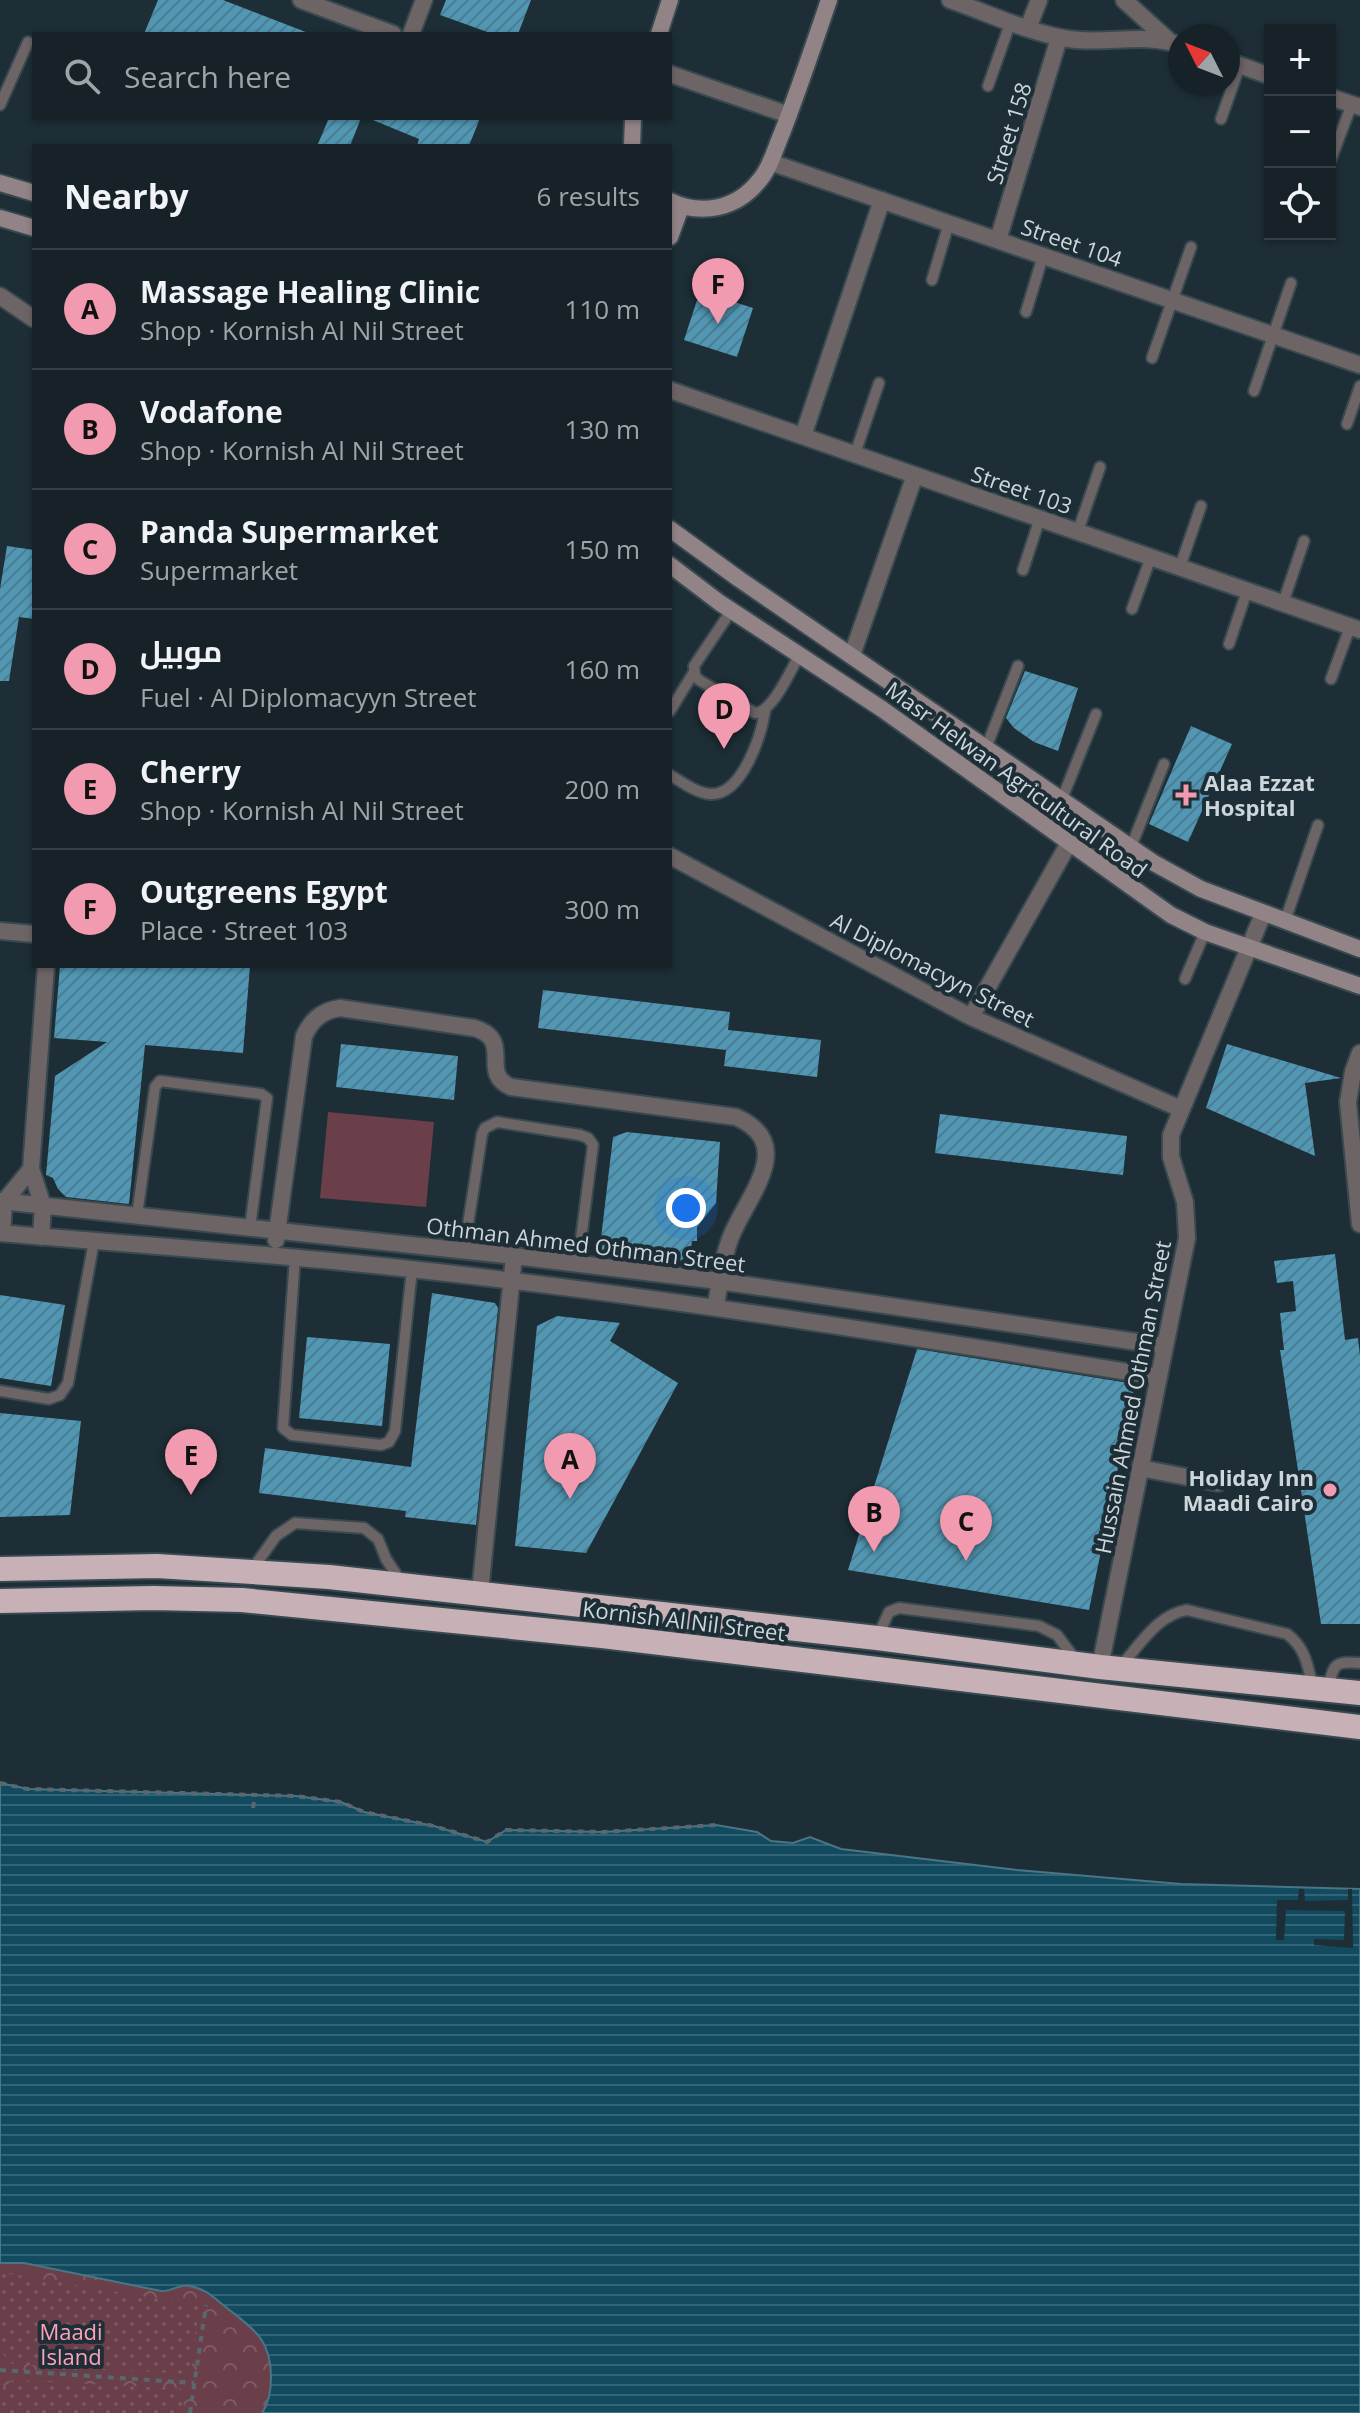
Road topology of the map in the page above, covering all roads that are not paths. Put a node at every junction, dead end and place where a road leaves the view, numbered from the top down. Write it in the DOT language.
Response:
graph roads {
  1 [pos="301,0"];
  2 [pos="424,0"];
  3 [pos="670,0"];
  4 [pos="829,0"];
  5 [pos="950,0"];
  6 [pos="1039,0"];
  7 [pos="1124,0"];
  8 [pos="1011,21"];
  9 [pos="1028,28"];
  10 [pos="388,32"];
  11 [pos="412,32"];
  12 [pos="660,32"];
  13 [pos="1059,38"];
  14 [pos="1168,38"];
  15 [pos="28,42"];
  16 [pos="1168,42"];
  17 [pos="1240,65"];
  18 [pos="1264,74"];
  19 [pos="672,75"];
  20 [pos="988,86"];
  21 [pos="1226,96"];
  22 [pos="1336,99"];
  23 [pos="0,105"];
  24 [pos="1356,106"];
  25 [pos="789,115"];
  26 [pos="1221,119"];
  27 [pos="633,120"];
  28 [pos="632,144"];
  29 [pos="1336,148"];
  30 [pos="770,162"];
  31 [pos="1,183"];
  32 [pos="32,192"];
  33 [pos="882,200"];
  34 [pos="676,204"];
  35 [pos="0,218"];
  36 [pos="949,223"];
  37 [pos="672,226"];
  38 [pos="32,227"];
  39 [pos="998,240"];
  40 [pos="1191,247"];
  41 [pos="1043,256"];
  42 [pos="932,280"];
  43 [pos="1291,283"];
  44 [pos="0,296"];
  45 [pos="1172,300"];
  46 [pos="1026,312"];
  47 [pos="32,318"];
  48 [pos="1274,335"];
  49 [pos="1152,358"];
  50 [pos="1360,365"];
  51 [pos="879,383"];
  52 [pos="1360,386"];
  53 [pos="672,391"];
  54 [pos="1254,391"];
  55 [pos="1347,424"];
  56 [pos="803,436"];
  57 [pos="855,454"];
  58 [pos="1100,467"];
  59 [pos="915,475"];
  60 [pos="1201,506"];
  61 [pos="1040,518"];
  62 [pos="672,530"];
  63 [pos="1078,531"];
  64 [pos="1304,541"];
  65 [pos="1151,557"];
  66 [pos="672,567"];
  67 [pos="1180,567"];
  68 [pos="1023,570"];
  69 [pos="1247,591"];
  70 [pos="1283,603"];
  71 [pos="1132,609"];
  72 [pos="731,611"];
  73 [pos="1355,629"];
  74 [pos="1229,644"];
  75 [pos="852,655"];
  76 [pos="799,656"];
  77 [pos="1018,666"];
  78 [pos="694,672"];
  79 [pos="1331,679"];
  80 [pos="672,708"];
  81 [pos="765,711"];
  82 [pos="1096,714"];
  83 [pos="986,748"];
  84 [pos="1164,764"];
  85 [pos="672,776"];
  86 [pos="1062,799"];
  87 [pos="1318,825"];
  88 [pos="1069,843"];
  89 [pos="1131,847"];
  90 [pos="672,857"];
  91 [pos="1263,914"];
  92 [pos="1285,921"];
  93 [pos="0,931"];
  94 [pos="1205,932"];
  95 [pos="32,934"];
  96 [pos="1249,947"];
  97 [pos="1360,949"];
  98 [pos="46,968"];
  99 [pos="1185,979"];
  100 [pos="1360,986"];
  101 [pos="971,1017"];
  102 [pos="1360,1053"];
  103 [pos="1181,1109"];
  104 [pos="31,1169"];
  105 [pos="2,1201"];
  106 [pos="43,1206"];
  107 [pos="137,1215"];
  108 [pos="1360,1224"];
  109 [pos="250,1228"];
  110 [pos="277,1232"];
  111 [pos="1,1233"];
  112 [pos="41,1237"];
  113 [pos="94,1241"];
  114 [pos="464,1251"];
  115 [pos="274,1255"];
  116 [pos="514,1256"];
  117 [pos="295,1257"];
  118 [pos="578,1263"];
  119 [pos="412,1269"];
  120 [pos="512,1281"];
  121 [pos="719,1281"];
  122 [pos="716,1307"];
  123 [pos="935,1312"];
  124 [pos="929,1340"];
  125 [pos="1165,1346"];
  126 [pos="1159,1377"];
  127 [pos="0,1391"];
  128 [pos="1140,1468"];
  129 [pos="1218,1483"];
  130 [pos="0,1569"];
  131 [pos="251,1571"];
  132 [pos="403,1585"];
  133 [pos="480,1592"];
  134 [pos="0,1601"];
  135 [pos="877,1638"];
  136 [pos="1360,1663"];
  137 [pos="1098,1667"];
  138 [pos="1321,1691"];
  139 [pos="1360,1693"];
  140 [pos="1360,1727"];
  1 -- 10 [label="street"];
  2 -- 11 [label="street"];
  3 -- 12 [label="main road"];
  4 -- 25 [label="main road"];
  5 -- 8 [label="street"];
  6 -- 9 [label="street"];
  7 -- 14 [label="street"];
  8 -- 9 [label="street"];
  8 -- 20 [label="lane"];
  9 -- 13 [label="street"];
  13 -- 16 [label="street"];
  13 -- 39 [label="street, Street 158"];
  15 -- 23 [label="lane"];
  17 -- 18 [label="street"];
  19 -- 25 [label="street"];
  21 -- 26 [label="lane"];
  22 -- 24 [label="street"];
  24 -- 29 [label="lane"];
  25 -- 30 [label="main road"];
  27 -- 28 [label="main road"];
  30 -- 33 [label="street, Street 104"];
  30 -- 34 [label="main road"];
  31 -- 32 [label="main road"];
  33 -- 36 [label="street, Street 104"];
  33 -- 56 [label="street"];
  34 -- 37 [label="main road"];
  35 -- 38 [label="main road"];
  36 -- 39 [label="street, Street 104"];
  36 -- 42 [label="lane"];
  39 -- 41 [label="street, Street 104"];
  40 -- 45 [label="lane"];
  41 -- 45 [label="street, Street 104"];
  41 -- 46 [label="lane"];
  43 -- 48 [label="lane"];
  44 -- 47 [label="street"];
  45 -- 48 [label="street, Street 104"];
  45 -- 49 [label="lane"];
  48 -- 50 [label="street, Street 104"];
  48 -- 54 [label="lane"];
  51 -- 57 [label="lane"];
  52 -- 55 [label="lane"];
  53 -- 56 [label="street, Street 103"];
  56 -- 57 [label="street, Street 103"];
  57 -- 59 [label="street, Street 103"];
  58 -- 63 [label="lane"];
  59 -- 61 [label="street, Street 103"];
  59 -- 75 [label="street"];
  60 -- 67 [label="lane"];
  61 -- 63 [label="street, Street 103"];
  61 -- 68 [label="lane"];
  62 -- 75 [label="main road, Masr Helwan Agricultural Road"];
  63 -- 65 [label="street, Street 103"];
  64 -- 70 [label="lane"];
  65 -- 67 [label="street, Street 103"];
  65 -- 71 [label="lane"];
  66 -- 72 [label="main road, Masr Helwan Agricultural Road"];
  67 -- 69 [label="street, Street 103"];
  69 -- 70 [label="street, Street 103"];
  69 -- 74 [label="lane"];
  70 -- 73 [label="street, Street 103"];
  72 -- 76 [label="main road, Masr Helwan Agricultural Road"];
  72 -- 78 [label="lane"];
  73 -- 79 [label="lane"];
  75 -- 83 [label="main road, Masr Helwan Agricultural Road"];
  76 -- 81 [label="lane"];
  76 -- 88 [label="main road, Masr Helwan Agricultural Road"];
  77 -- 83 [label="lane"];
  78 -- 80 [label="lane"];
  78 -- 81 [label="lane"];
  81 -- 85 [label="lane"];
  82 -- 86 [label="lane"];
  83 -- 86 [label="main road, Masr Helwan Agricultural Road"];
  84 -- 89 [label="lane"];
  86 -- 89 [label="main road, Masr Helwan Agricultural Road"];
  87 -- 92 [label="lane"];
  88 -- 94 [label="main road, Masr Helwan Agricultural Road"];
  88 -- 101 [label="street"];
  89 -- 91 [label="main road, Masr Helwan Agricultural Road"];
  90 -- 101 [label="street, Al Diplomacyyn Street"];
  91 -- 92 [label="main road, Masr Helwan Agricultural Road"];
  91 -- 96 [label="street, Hussain Ahmed Othman Street"];
  92 -- 97 [label="main road, Masr Helwan Agricultural Road"];
  93 -- 95 [label="street"];
  94 -- 96 [label="main road, Masr Helwan Agricultural Road"];
  94 -- 99 [label="lane"];
  96 -- 100 [label="main road, Masr Helwan Agricultural Road"];
  96 -- 103 [label="street, Hussain Ahmed Othman Street"];
  98 -- 104 [label="street"];
  101 -- 103 [label="street, Al Diplomacyyn Street"];
  102 -- 108 [label="street"];
  103 -- 125 [label="street, Hussain Ahmed Othman Street"];
  104 -- 105 [label="street"];
  104 -- 106 [label="street"];
  105 -- 106 [label="street, Othman Ahmed Othman Street"];
  105 -- 111 [label="street"];
  106 -- 107 [label="street, Othman Ahmed Othman Street"];
  106 -- 112 [label="street"];
  107 -- 109 [label="street, Othman Ahmed Othman Street"];
  107 -- 109 [label="lane"];
  109 -- 110 [label="street, Othman Ahmed Othman Street"];
  110 -- 114 [label="street, Othman Ahmed Othman Street"];
  110 -- 115 [label="street"];
  110 -- 121 [label="street"];
  111 -- 112 [label="street, Othman Ahmed Othman Street"];
  112 -- 113 [label="street, Othman Ahmed Othman Street"];
  113 -- 115 [label="street, Othman Ahmed Othman Street"];
  113 -- 127 [label="lane"];
  114 -- 116 [label="street, Othman Ahmed Othman Street"];
  114 -- 118 [label="lane"];
  115 -- 117 [label="street, Othman Ahmed Othman Street"];
  116 -- 118 [label="street, Othman Ahmed Othman Street"];
  116 -- 120 [label="street"];
  117 -- 119 [label="street, Othman Ahmed Othman Street"];
  117 -- 119 [label="lane"];
  118 -- 121 [label="street, Othman Ahmed Othman Street"];
  119 -- 120 [label="street, Othman Ahmed Othman Street"];
  120 -- 122 [label="street, Othman Ahmed Othman Street"];
  120 -- 133 [label="street"];
  121 -- 122 [label="street"];
  121 -- 123 [label="street, Othman Ahmed Othman Street"];
  122 -- 124 [label="street, Othman Ahmed Othman Street"];
  123 -- 124 [label="street"];
  123 -- 125 [label="street, Othman Ahmed Othman Street"];
  124 -- 126 [label="street, Othman Ahmed Othman Street"];
  125 -- 126 [label="street, Hussain Ahmed Othman Street"];
  126 -- 128 [label="street, Hussain Ahmed Othman Street"];
  128 -- 129 [label="street"];
  128 -- 137 [label="street, Hussain Ahmed Othman Street"];
  130 -- 131 [label="highway, Kornish Al Nil Street"];
  131 -- 132 [label="highway, Kornish Al Nil Street"];
  131 -- 132 [label="lane"];
  132 -- 133 [label="highway, Kornish Al Nil Street"];
  133 -- 135 [label="highway, Kornish Al Nil Street"];
  134 -- 140 [label="highway, Kornish Al Nil Street"];
  135 -- 137 [label="highway, Kornish Al Nil Street"];
  135 -- 137 [label="lane"];
  136 -- 138 [label="lane"];
  137 -- 138 [label="highway, Kornish Al Nil Street"];
  137 -- 138 [label="lane"];
  138 -- 139 [label="highway, Kornish Al Nil Street"];
}
